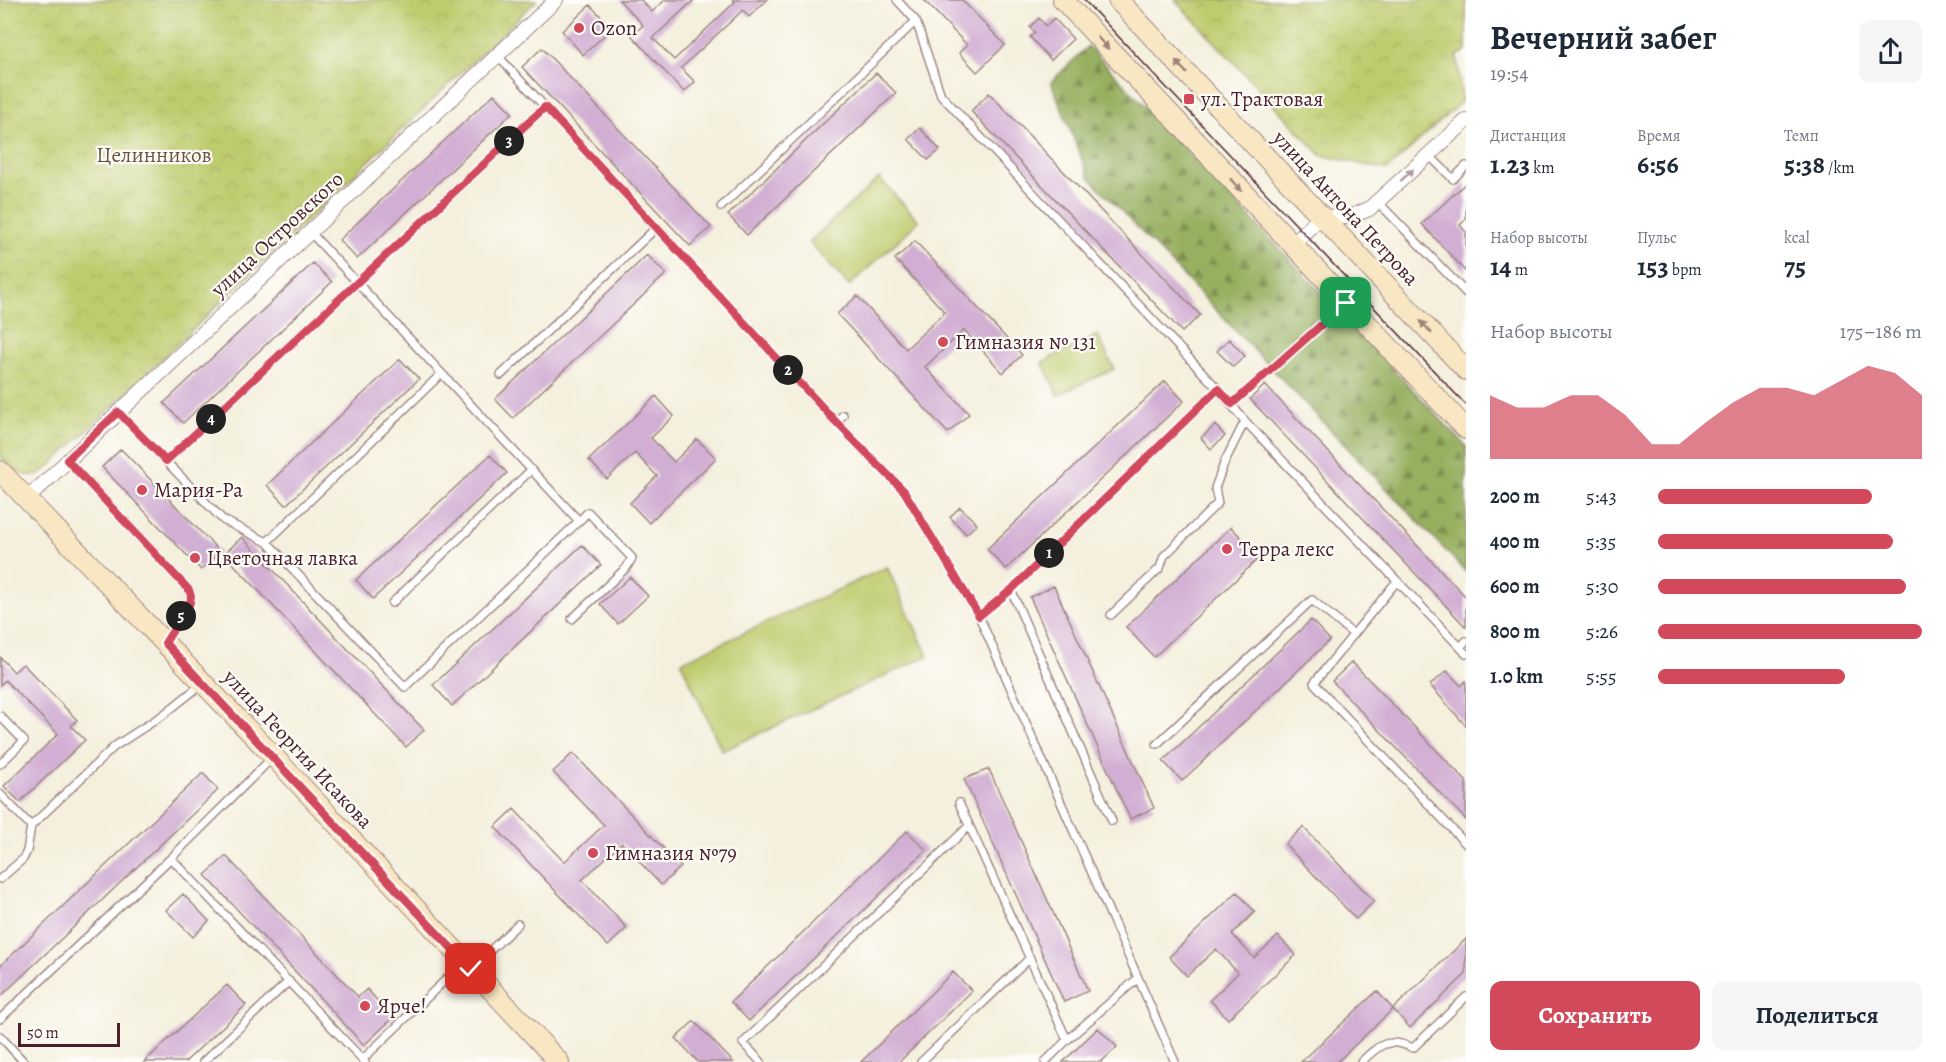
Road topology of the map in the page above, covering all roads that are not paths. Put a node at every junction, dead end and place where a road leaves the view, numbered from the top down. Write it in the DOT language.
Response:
graph roads {
  1 [pos="556,0"];
  2 [pos="897,0"];
  3 [pos="1063,0"];
  4 [pos="1118,0"];
  5 [pos="916,21"];
  6 [pos="497,55"];
  7 [pos="545,107"];
  8 [pos="1466,121"];
  9 [pos="1429,155"];
  10 [pos="1466,166"];
  11 [pos="1378,202"];
  12 [pos="721,207"];
  13 [pos="1321,217"];
  14 [pos="656,228"];
  15 [pos="310,232"];
  16 [pos="1291,245"];
  17 [pos="357,282"];
  18 [pos="1466,293"];
  19 [pos="1346,303"];
  20 [pos="1466,370"];
  21 [pos="441,374"];
  22 [pos="501,375"];
  23 [pos="1218,389"];
  24 [pos="1232,404"];
  25 [pos="118,412"];
  26 [pos="843,415"];
  27 [pos="1245,421"];
  28 [pos="836,422"];
  29 [pos="1466,429"];
  30 [pos="67,460"];
  31 [pos="166,461"];
  32 [pos="531,470"];
  33 [pos="0,471"];
  34 [pos="27,499"];
  35 [pos="579,521"];
  36 [pos="267,542"];
  37 [pos="1397,581"];
  38 [pos="1011,590"];
  39 [pos="392,603"];
  40 [pos="1111,615"];
  41 [pos="979,616"];
  42 [pos="572,619"];
  43 [pos="1353,634"];
  44 [pos="1466,640"];
  45 [pos="165,643"];
  46 [pos="1460,647"];
  47 [pos="1466,654"];
  48 [pos="203,683"];
  49 [pos="0,716"];
  50 [pos="1157,744"];
  51 [pos="274,757"];
  52 [pos="0,764"];
  53 [pos="0,794"];
  54 [pos="959,803"];
  55 [pos="1112,821"];
  56 [pos="31,826"];
  57 [pos="969,826"];
  58 [pos="1466,844"];
  59 [pos="171,858"];
  60 [pos="0,879"];
  61 [pos="518,924"];
  62 [pos="1030,958"];
  63 [pos="468,966"];
  64 [pos="1137,979"];
  65 [pos="289,981"];
  66 [pos="1466,997"];
  67 [pos="0,1019"];
  68 [pos="0,1036"];
  69 [pos="1068,1040"];
  70 [pos="364,1061"];
  71 [pos="24,1062"];
  72 [pos="202,1062"];
  73 [pos="559,1062"];
  74 [pos="761,1062"];
  75 [pos="921,1062"];
  76 [pos="1045,1062"];
  77 [pos="1174,1062"];
  78 [pos="1361,1062"];
  1 -- 6 [label="street, улица Островского"];
  2 -- 5 [label="lane"];
  3 -- 16 [label="main road, one-way"];
  13 -- 4 [label="main road, улица Антона Петрова, one-way"];
  5 -- 12 [label="lane"];
  5 -- 23 [label="lane"];
  6 -- 7 [label="lane"];
  6 -- 15 [label="street, улица Островского"];
  7 -- 14 [label="lane"];
  7 -- 17 [label="lane"];
  8 -- 9 [label="street"];
  9 -- 10 [label="lane"];
  11 -- 9 [label="street, one-way"];
  11 -- 13 [label="street"];
  11 -- 18 [label="lane"];
  13 -- 16 [label="street"];
  20 -- 13 [label="main road, улица Антона Петрова, one-way"];
  14 -- 22 [label="lane"];
  14 -- 28 [label="lane"];
  15 -- 17 [label="lane"];
  15 -- 25 [label="street, улица Островского"];
  16 -- 19 [label="main road"];
  17 -- 21 [label="lane"];
  17 -- 31 [label="lane"];
  19 -- 24 [label="lane"];
  19 -- 29 [label="main road"];
  21 -- 32 [label="lane"];
  21 -- 36 [label="lane"];
  23 -- 24 [label="lane"];
  23 -- 38 [label="lane"];
  24 -- 27 [label="lane"];
  25 -- 30 [label="street, улица Островского"];
  25 -- 31 [label="lane"];
  26 -- 28 [label="lane"];
  27 -- 37 [label="lane"];
  27 -- 40 [label="lane"];
  28 -- 41 [label="lane"];
  30 -- 34 [label="street, улица Островского"];
  30 -- 45 [label="lane"];
  31 -- 36 [label="lane"];
  32 -- 35 [label="lane"];
  32 -- 39 [label="lane"];
  33 -- 34 [label="main road, улица Георгия Исакова"];
  34 -- 45 [label="main road, улица Георгия Исакова"];
  35 -- 36 [label="lane"];
  35 -- 42 [label="lane"];
  37 -- 43 [label="lane"];
  37 -- 46 [label="lane"];
  38 -- 41 [label="lane"];
  38 -- 55 [label="lane"];
  41 -- 64 [label="lane"];
  43 -- 50 [label="lane"];
  43 -- 58 [label="lane"];
  44 -- 46 [label="lane"];
  45 -- 48 [label="main road, улица Георгия Исакова"];
  46 -- 47 [label="lane"];
  48 -- 51 [label="main road, улица Георгия Исакова"];
  48 -- 56 [label="lane"];
  49 -- 52 [label="lane"];
  51 -- 59 [label="lane"];
  51 -- 63 [label="main road, улица Георгия Исакова"];
  53 -- 56 [label="lane"];
  54 -- 57 [label="lane"];
  56 -- 60 [label="lane"];
  57 -- 62 [label="lane"];
  57 -- 74 [label="lane"];
  59 -- 65 [label="lane"];
  59 -- 67 [label="lane"];
  61 -- 63 [label="lane"];
  62 -- 69 [label="lane"];
  62 -- 75 [label="lane"];
  63 -- 70 [label="lane"];
  63 -- 73 [label="main road, улица Георгия Исакова"];
  64 -- 69 [label="lane"];
  64 -- 77 [label="lane"];
  65 -- 70 [label="lane"];
  65 -- 72 [label="lane"];
  66 -- 78 [label="lane"];
  68 -- 71 [label="lane"];
  69 -- 76 [label="lane"];
}
